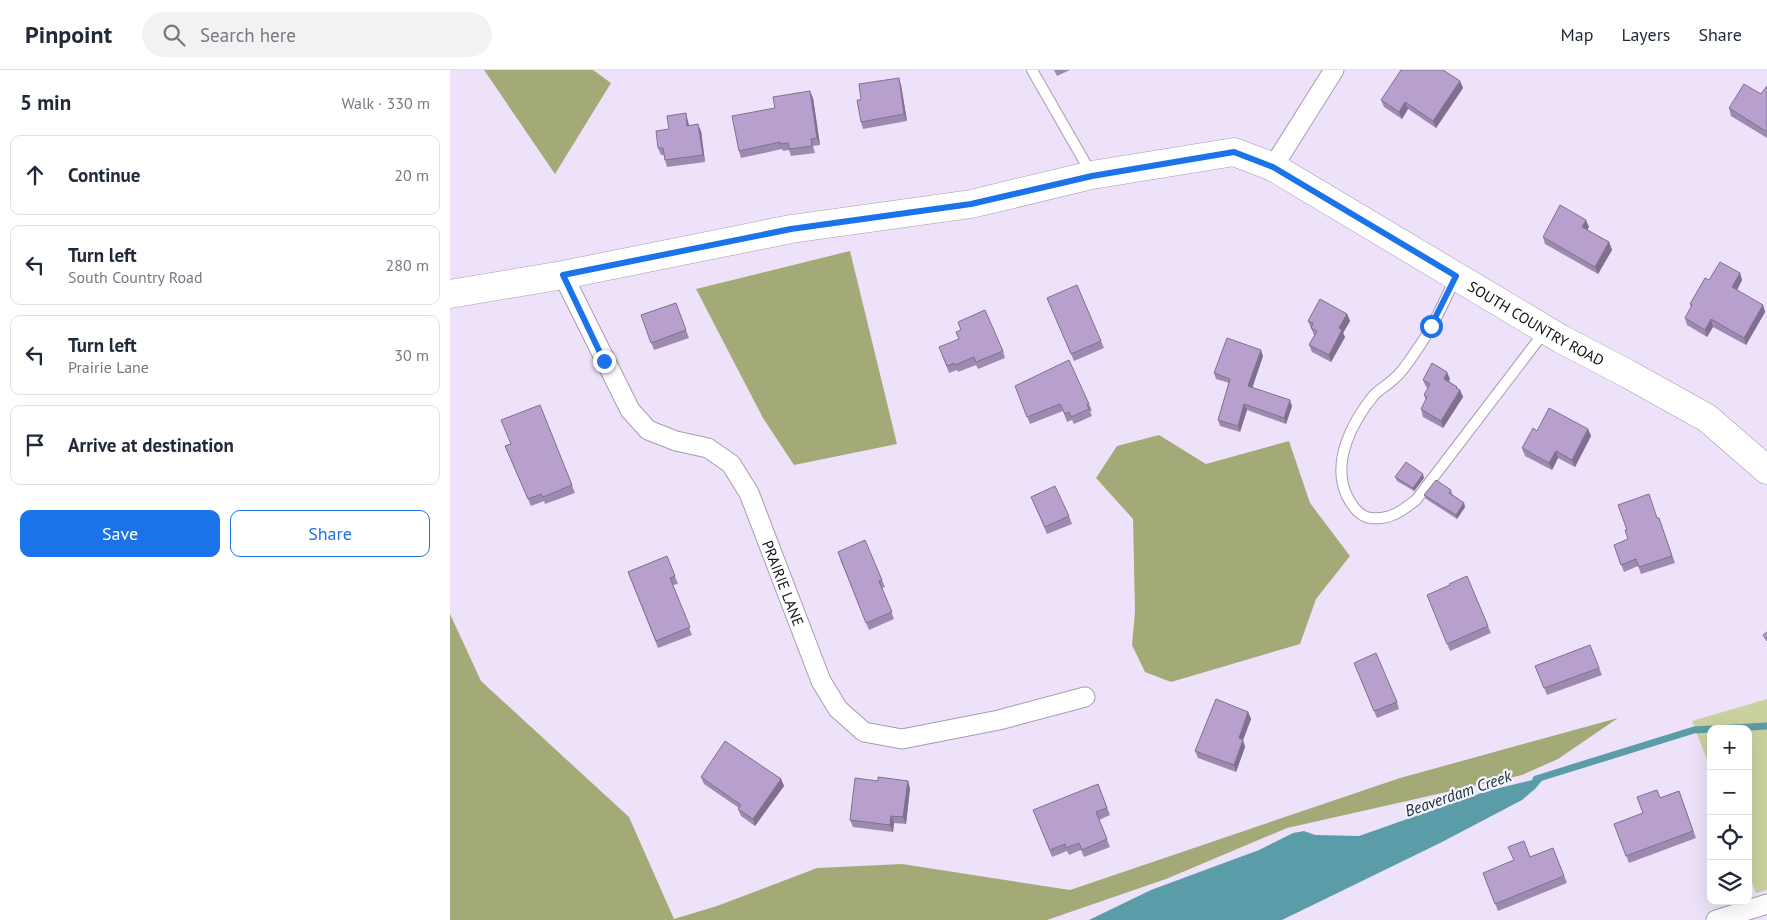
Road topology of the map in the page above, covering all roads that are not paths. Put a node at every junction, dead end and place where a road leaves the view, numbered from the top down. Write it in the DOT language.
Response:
graph roads {
  1 [pos="1032,70"];
  2 [pos="1334,70"];
  3 [pos="1273,167"];
  4 [pos="1092,176"];
  5 [pos="563,275"];
  6 [pos="1456,276"];
  7 [pos="450,294"];
  8 [pos="1546,330"];
  9 [pos="1767,470"];
  10 [pos="1085,697"];
  11 [pos="1767,904"];
  12 [pos="1716,920"];
  1 -- 4 [label="lane"];
  2 -- 3 [label="street"];
  3 -- 4 [label="main road, SOUTH COUNTRY ROAD"];
  3 -- 6 [label="main road, SOUTH COUNTRY ROAD"];
  4 -- 5 [label="main road, SOUTH COUNTRY ROAD"];
  5 -- 7 [label="main road, SOUTH COUNTRY ROAD"];
  5 -- 10 [label="street, PRAIRIE LANE"];
  6 -- 8 [label="main road, SOUTH COUNTRY ROAD"];
  6 -- 8 [label="lane"];
  8 -- 9 [label="main road, SOUTH COUNTRY ROAD"];
  11 -- 12 [label="street"];
}
